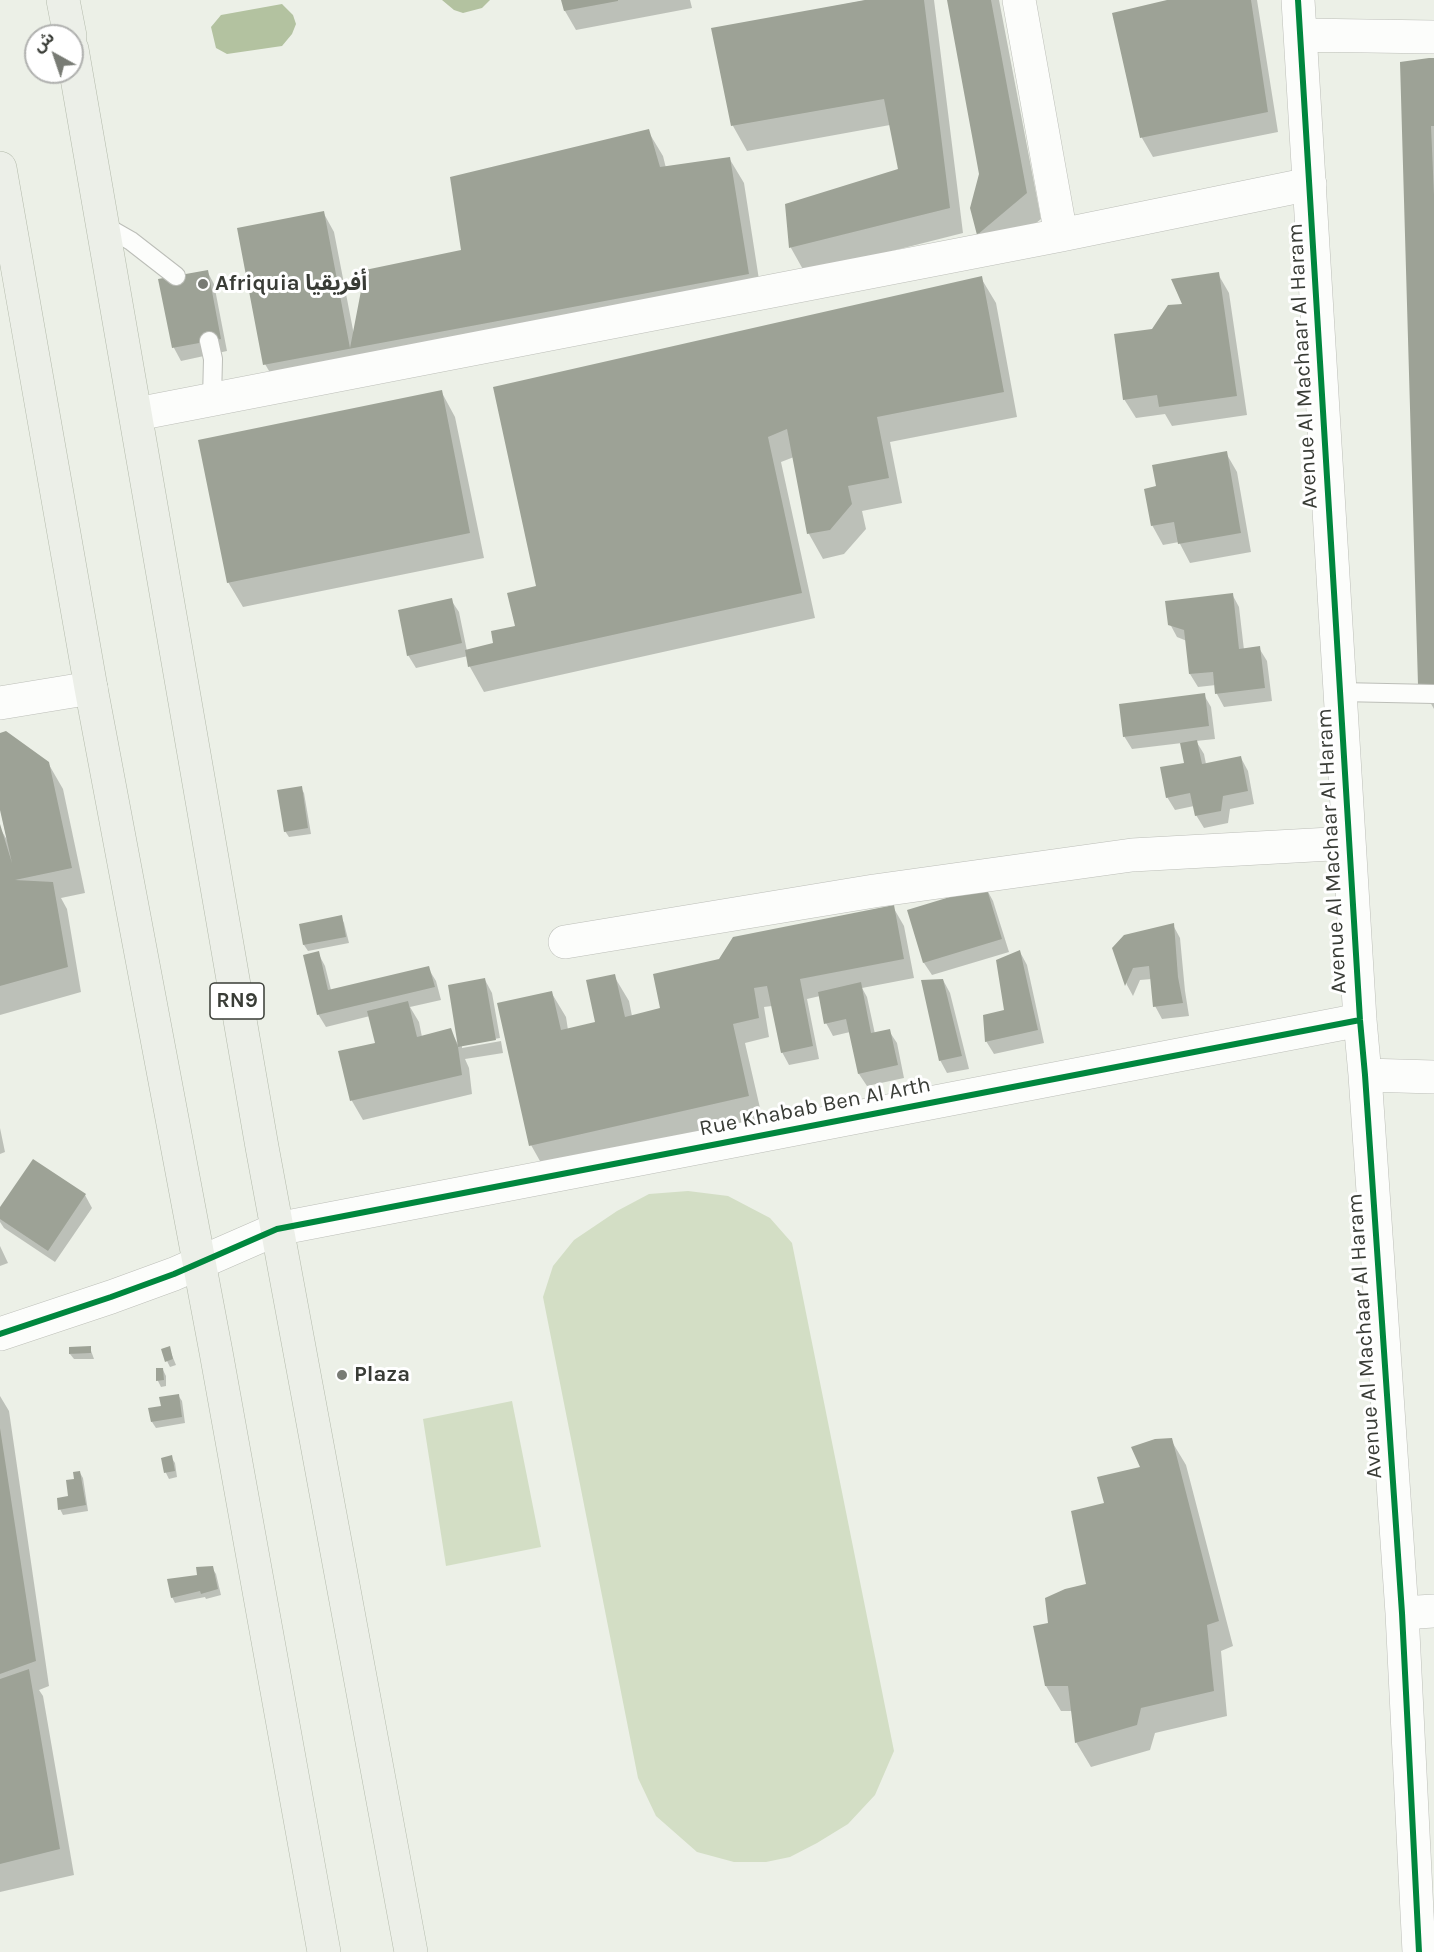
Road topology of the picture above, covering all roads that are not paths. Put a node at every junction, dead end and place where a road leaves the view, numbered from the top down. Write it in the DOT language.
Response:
graph roads {
  1 [pos="63,0"];
  2 [pos="1019,0"];
  3 [pos="1298,0"];
  4 [pos="68,24"];
  5 [pos="1301,35"];
  6 [pos="1434,37"];
  7 [pos="78,84"];
  8 [pos="0,168"];
  9 [pos="1310,184"];
  10 [pos="103,225"];
  11 [pos="1061,235"];
  12 [pos="176,276"];
  13 [pos="209,341"];
  14 [pos="212,399"];
  15 [pos="136,414"];
  16 [pos="91,688"];
  17 [pos="1340,692"];
  18 [pos="1434,694"];
  19 [pos="0,704"];
  20 [pos="1349,843"];
  21 [pos="565,942"];
  22 [pos="1360,1020"];
  23 [pos="1365,1075"];
  24 [pos="1434,1077"];
  25 [pos="277,1229"];
  26 [pos="200,1263"];
  27 [pos="0,1334"];
  28 [pos="1434,1611"];
  29 [pos="1402,1613"];
  30 [pos="324,1952"];
  31 [pos="411,1952"];
  32 [pos="1419,1952"];
  1 -- 4 [label="main road"];
  2 -- 11 [label="street"];
  3 -- 5 [label="street, Avenue Al Machaar Al Haram"];
  5 -- 6 [label="street"];
  5 -- 9 [label="street, Avenue Al Machaar Al Haram"];
  7 -- 10 [label="main road, RN9"];
  8 -- 16 [label="main road"];
  9 -- 11 [label="street"];
  9 -- 17 [label="street, Avenue Al Machaar Al Haram"];
  10 -- 12 [label="lane"];
  10 -- 15 [label="main road, RN9"];
  11 -- 14 [label="street"];
  13 -- 14 [label="lane"];
  14 -- 15 [label="street"];
  15 -- 25 [label="main road, RN9"];
  16 -- 19 [label="street"];
  16 -- 26 [label="main road"];
  17 -- 18 [label="lane"];
  17 -- 20 [label="street, Avenue Al Machaar Al Haram"];
  20 -- 21 [label="street"];
  20 -- 22 [label="street, Avenue Al Machaar Al Haram"];
  22 -- 23 [label="street, Avenue Al Machaar Al Haram"];
  22 -- 25 [label="street, Rue Khabab Ben Al Arth"];
  23 -- 24 [label="street"];
  23 -- 29 [label="street, Avenue Al Machaar Al Haram"];
  25 -- 26 [label="street, Rue Khabab Ben Al Arth"];
  25 -- 31 [label="main road, RN9"];
  26 -- 27 [label="street, Rue Khabab Ben Al Arth"];
  26 -- 30 [label="main road"];
  28 -- 29 [label="street"];
  29 -- 32 [label="street, Avenue Al Machaar Al Haram"];
}
